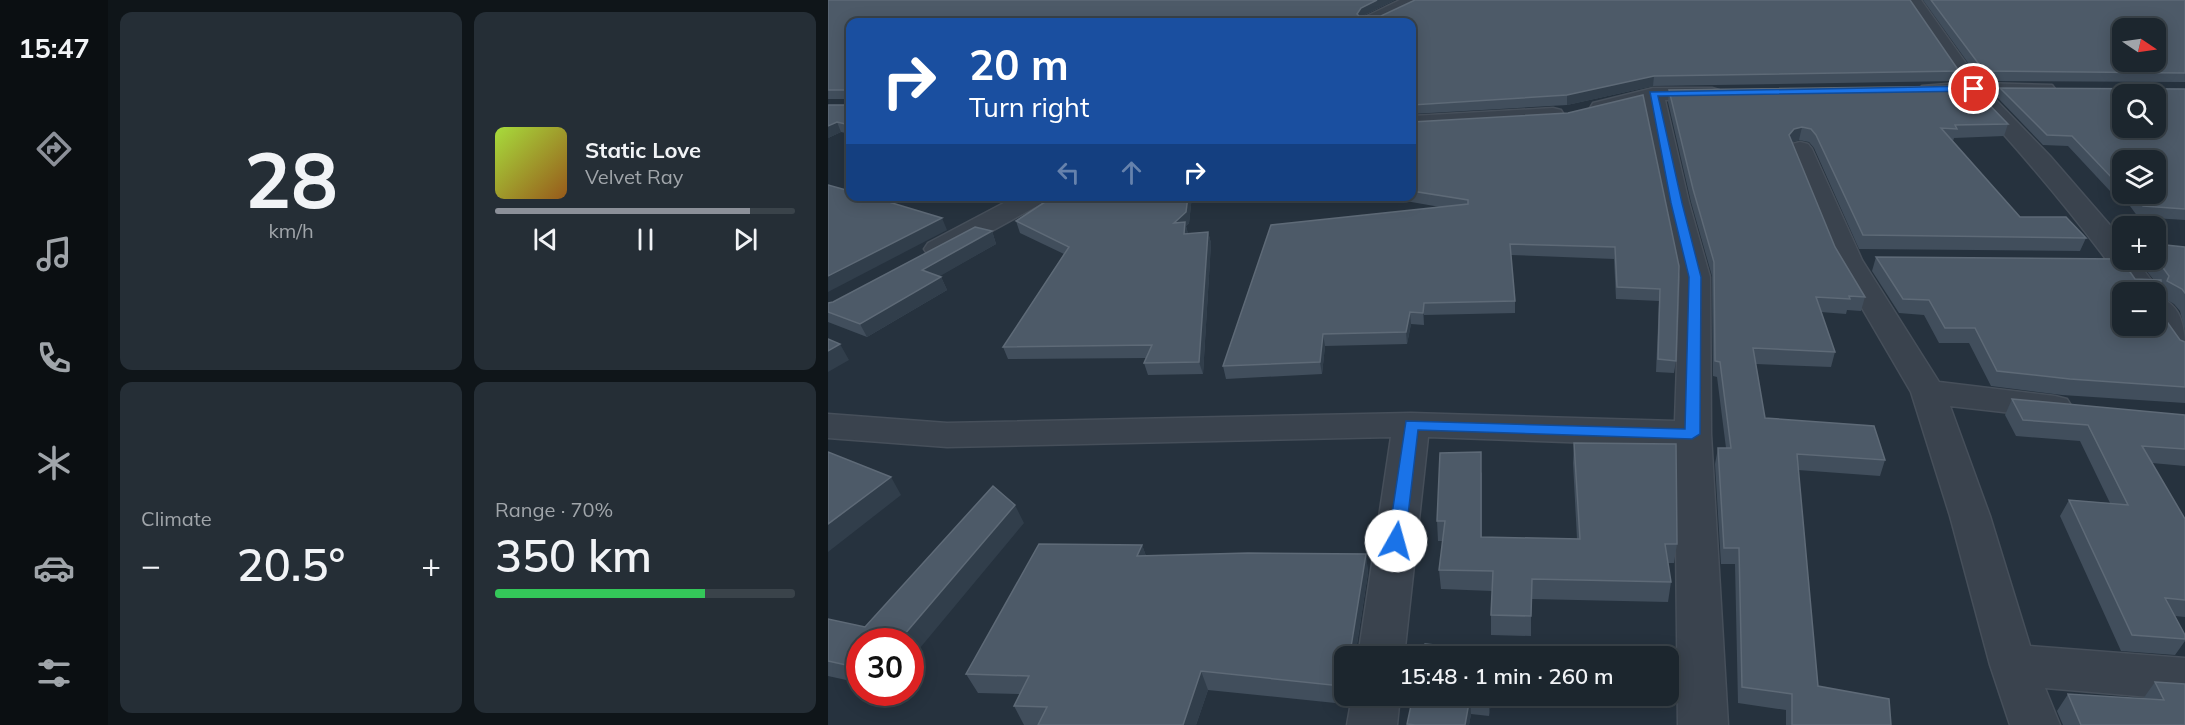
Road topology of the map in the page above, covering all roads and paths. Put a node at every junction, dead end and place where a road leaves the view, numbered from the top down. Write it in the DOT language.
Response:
graph roads {
  1 [pos="1413,0"];
  2 [pos="1912,0"];
  3 [pos="1377,18"];
  4 [pos="1974,89"];
  5 [pos="2065,89"];
  6 [pos="1906,90"];
  7 [pos="1653,93"];
  8 [pos="1736,93"];
  9 [pos="1416,123"];
  10 [pos="1800,149"];
  11 [pos="1028,201"];
  12 [pos="2112,248"];
  13 [pos="2089,262"];
  14 [pos="912,263"];
  15 [pos="2112,263"];
  16 [pos="2166,320"];
  17 [pos="2185,346"];
  18 [pos="1928,393"];
  19 [pos="2084,409"];
  20 [pos="1411,425"];
  21 [pos="828,426"];
  22 [pos="1692,434"];
  23 [pos="1382,646"];
  24 [pos="2013,664"];
  25 [pos="2185,679"];
  26 [pos="1375,706"];
  27 [pos="1372,725"];
  28 [pos="1703,725"];
  29 [pos="2036,725"];
  1 -- 3 [label="street"];
  2 -- 4 [label="street"];
  4 -- 5 [label="street"];
  4 -- 6 [label="street"];
  4 -- 12 [label="street"];
  7 -- 8 [label="street"];
  7 -- 9 [label="street"];
  7 -- 22 [label="street"];
  10 -- 18 [label="street"];
  11 -- 14 [label="street"];
  13 -- 15 [label="street"];
  16 -- 17 [label="street"];
  18 -- 19 [label="street"];
  18 -- 24 [label="street"];
  20 -- 21 [label="street"];
  20 -- 22 [label="street"];
  20 -- 23 [label="street"];
  22 -- 28 [label="street"];
  24 -- 25 [label="street"];
  24 -- 29 [label="street"];
  26 -- 27 [label="street"];
}
